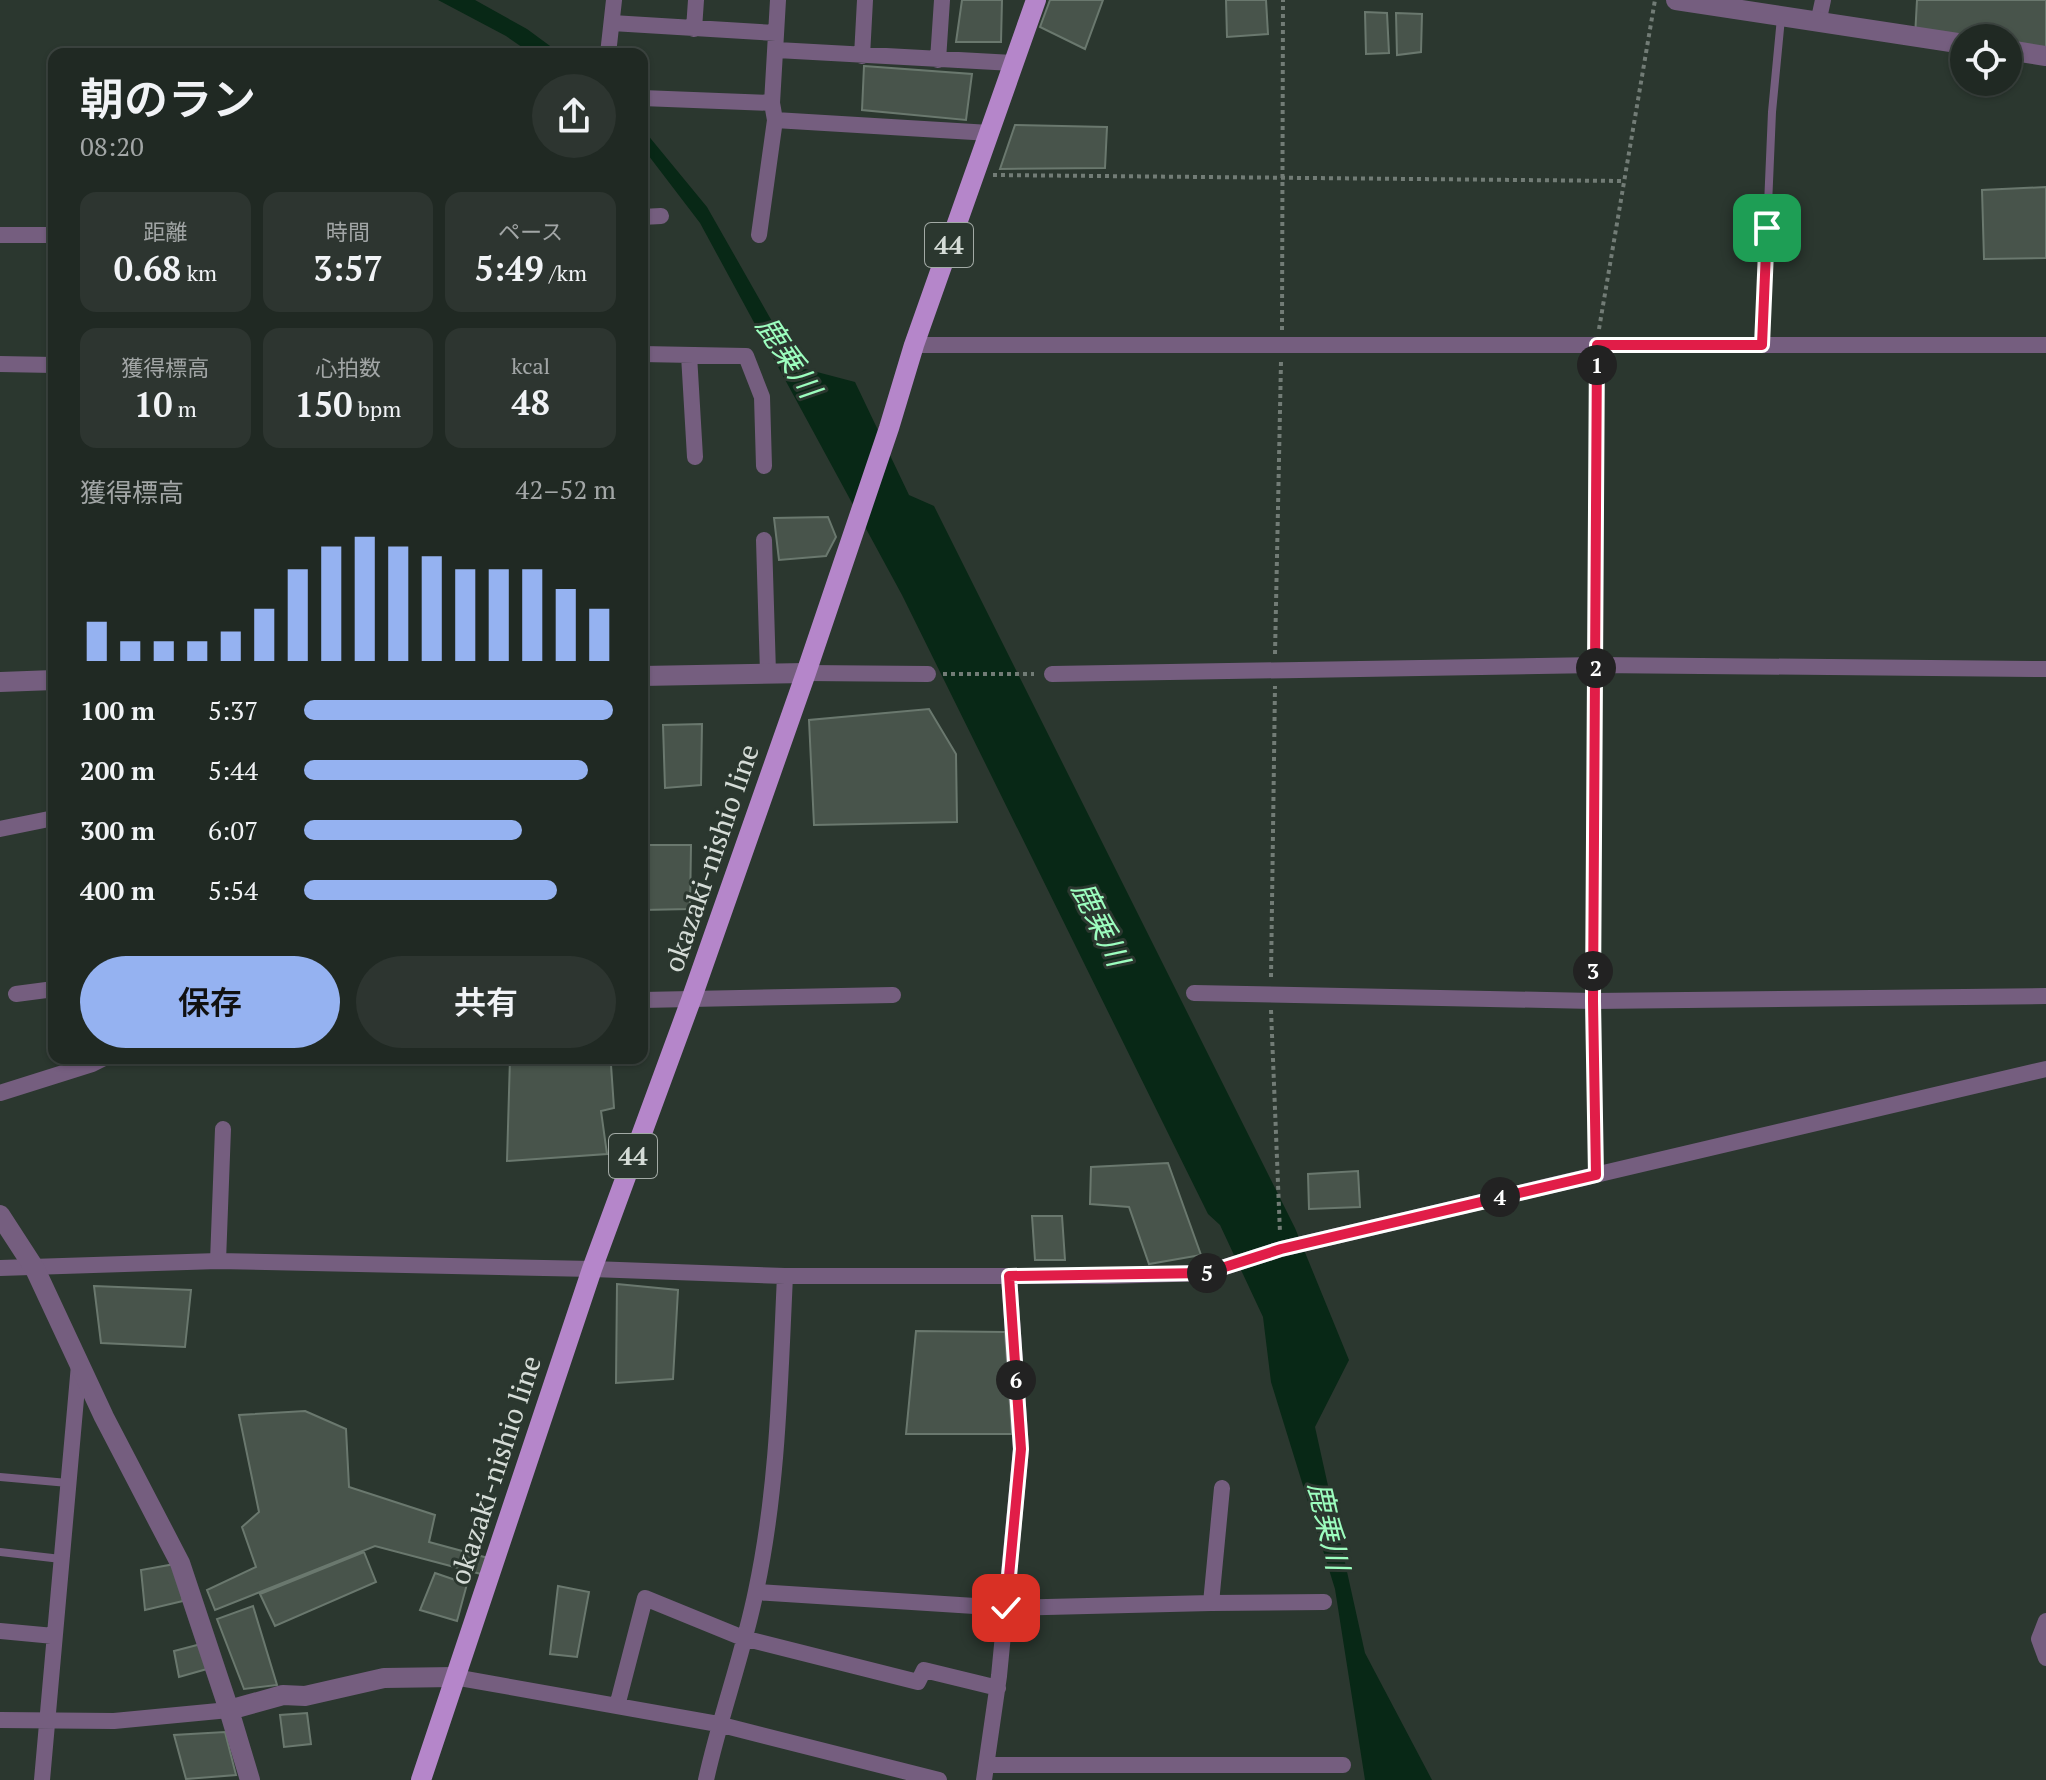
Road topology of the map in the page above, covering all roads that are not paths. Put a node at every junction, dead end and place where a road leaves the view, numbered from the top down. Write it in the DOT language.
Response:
graph roads {
  1 [pos="614,0"];
  2 [pos="696,0"];
  3 [pos="778,0"];
  4 [pos="865,0"];
  5 [pos="942,0"];
  6 [pos="1036,0"];
  7 [pos="1823,0"];
  8 [pos="1684,1"];
  9 [pos="1782,17"];
  10 [pos="612,23"];
  11 [pos="1818,23"];
  12 [pos="694,29"];
  13 [pos="777,41"];
  14 [pos="1950,42"];
  15 [pos="609,48"];
  16 [pos="2022,52"];
  17 [pos="862,56"];
  18 [pos="2046,56"];
  19 [pos="938,60"];
  20 [pos="1013,63"];
  21 [pos="648,98"];
  22 [pos="772,103"];
  23 [pos="775,120"];
  24 [pos="990,133"];
  25 [pos="661,216"];
  26 [pos="648,217"];
  27 [pos="0,235"];
  28 [pos="48,235"];
  29 [pos="759,235"];
  30 [pos="914,345"];
  31 [pos="1762,345"];
  32 [pos="2046,345"];
  33 [pos="648,354"];
  34 [pos="689,355"];
  35 [pos="0,364"];
  36 [pos="48,365"];
  37 [pos="695,457"];
  38 [pos="764,466"];
  39 [pos="764,540"];
  40 [pos="2046,669"];
  41 [pos="768,673"];
  42 [pos="806,673"];
  43 [pos="928,674"];
  44 [pos="1052,674"];
  45 [pos="648,676"];
  46 [pos="48,680"];
  47 [pos="0,682"];
  48 [pos="48,819"];
  49 [pos="0,829"];
  50 [pos="48,990"];
  51 [pos="1194,993"];
  52 [pos="16,994"];
  53 [pos="893,995"];
  54 [pos="2046,996"];
  55 [pos="648,1000"];
  56 [pos="691,1000"];
  57 [pos="86,1064"];
  58 [pos="2046,1069"];
  59 [pos="0,1093"];
  60 [pos="223,1129"];
  61 [pos="0,1215"];
  62 [pos="218,1261"];
  63 [pos="0,1268"];
  64 [pos="35,1269"];
  65 [pos="592,1269"];
  66 [pos="785,1276"];
  67 [pos="1009,1276"];
  68 [pos="79,1365"];
  69 [pos="0,1477"];
  70 [pos="68,1483"];
  71 [pos="1222,1488"];
  72 [pos="0,1552"];
  73 [pos="61,1559"];
  74 [pos="756,1592"];
  75 [pos="1324,1602"];
  76 [pos="1211,1603"];
  77 [pos="1006,1608"];
  78 [pos="2046,1621"];
  79 [pos="0,1631"];
  80 [pos="54,1636"];
  81 [pos="743,1638"];
  82 [pos="2046,1658"];
  83 [pos="454,1677"];
  84 [pos="998,1688"];
  85 [pos="617,1706"];
  86 [pos="229,1710"];
  87 [pos="0,1720"];
  88 [pos="47,1720"];
  89 [pos="718,1724"];
  90 [pos="1343,1765"];
  91 [pos="986,1772"];
  92 [pos="42,1780"];
  93 [pos="250,1780"];
  94 [pos="421,1780"];
  95 [pos="706,1780"];
  96 [pos="939,1780"];
  1 -- 10 [label="street"];
  2 -- 12 [label="street"];
  3 -- 13 [label="street"];
  4 -- 17 [label="street"];
  5 -- 19 [label="street"];
  6 -- 20 [label="main road, okazaki-nishio line / 44"];
  7 -- 11 [label="street"];
  8 -- 9 [label="street"];
  9 -- 11 [label="street"];
  9 -- 31 [label="lane"];
  10 -- 12 [label="street"];
  10 -- 15 [label="street"];
  11 -- 14 [label="street"];
  12 -- 13 [label="street"];
  13 -- 17 [label="street"];
  13 -- 22 [label="street"];
  16 -- 18 [label="street"];
  17 -- 19 [label="street"];
  19 -- 20 [label="street"];
  20 -- 24 [label="main road, okazaki-nishio line / 44"];
  21 -- 22 [label="street"];
  22 -- 23 [label="street"];
  23 -- 24 [label="street"];
  23 -- 29 [label="street"];
  24 -- 30 [label="main road, okazaki-nishio line / 44"];
  25 -- 26 [label="street"];
  27 -- 28 [label="street"];
  30 -- 31 [label="street"];
  30 -- 42 [label="main road, okazaki-nishio line / 44"];
  31 -- 32 [label="street"];
  33 -- 34 [label="street"];
  34 -- 37 [label="street"];
  34 -- 38 [label="street"];
  35 -- 36 [label="street"];
  39 -- 41 [label="street"];
  40 -- 44 [label="street"];
  41 -- 42 [label="street"];
  41 -- 45 [label="street"];
  42 -- 43 [label="street"];
  42 -- 56 [label="main road, okazaki-nishio line / 44"];
  46 -- 47 [label="street"];
  48 -- 49 [label="street"];
  50 -- 52 [label="street"];
  51 -- 54 [label="street"];
  53 -- 56 [label="street"];
  55 -- 56 [label="street"];
  56 -- 65 [label="main road, okazaki-nishio line / 44"];
  57 -- 59 [label="street"];
  58 -- 67 [label="street"];
  60 -- 62 [label="street"];
  61 -- 64 [label="street"];
  62 -- 64 [label="street"];
  62 -- 65 [label="street"];
  63 -- 64 [label="street"];
  64 -- 68 [label="street"];
  65 -- 66 [label="street"];
  65 -- 83 [label="main road, okazaki-nishio line / 44"];
  66 -- 67 [label="street"];
  66 -- 74 [label="street"];
  67 -- 77 [label="street"];
  68 -- 70 [label="street"];
  68 -- 86 [label="street"];
  69 -- 70 [label="lane"];
  70 -- 73 [label="street"];
  71 -- 76 [label="street"];
  72 -- 73 [label="lane"];
  73 -- 80 [label="street"];
  74 -- 77 [label="street"];
  74 -- 81 [label="street"];
  75 -- 76 [label="street"];
  76 -- 77 [label="street"];
  77 -- 84 [label="street"];
  78 -- 82 [label="street"];
  79 -- 80 [label="street"];
  80 -- 88 [label="street"];
  81 -- 84 [label="street"];
  81 -- 85 [label="street"];
  81 -- 89 [label="street"];
  83 -- 85 [label="street"];
  83 -- 86 [label="street"];
  83 -- 94 [label="main road, okazaki-nishio line / 44"];
  84 -- 91 [label="street"];
  85 -- 89 [label="street"];
  86 -- 88 [label="street"];
  86 -- 93 [label="street"];
  87 -- 88 [label="street"];
  88 -- 92 [label="street"];
  89 -- 95 [label="street"];
  89 -- 96 [label="street"];
  90 -- 91 [label="street"];
}
